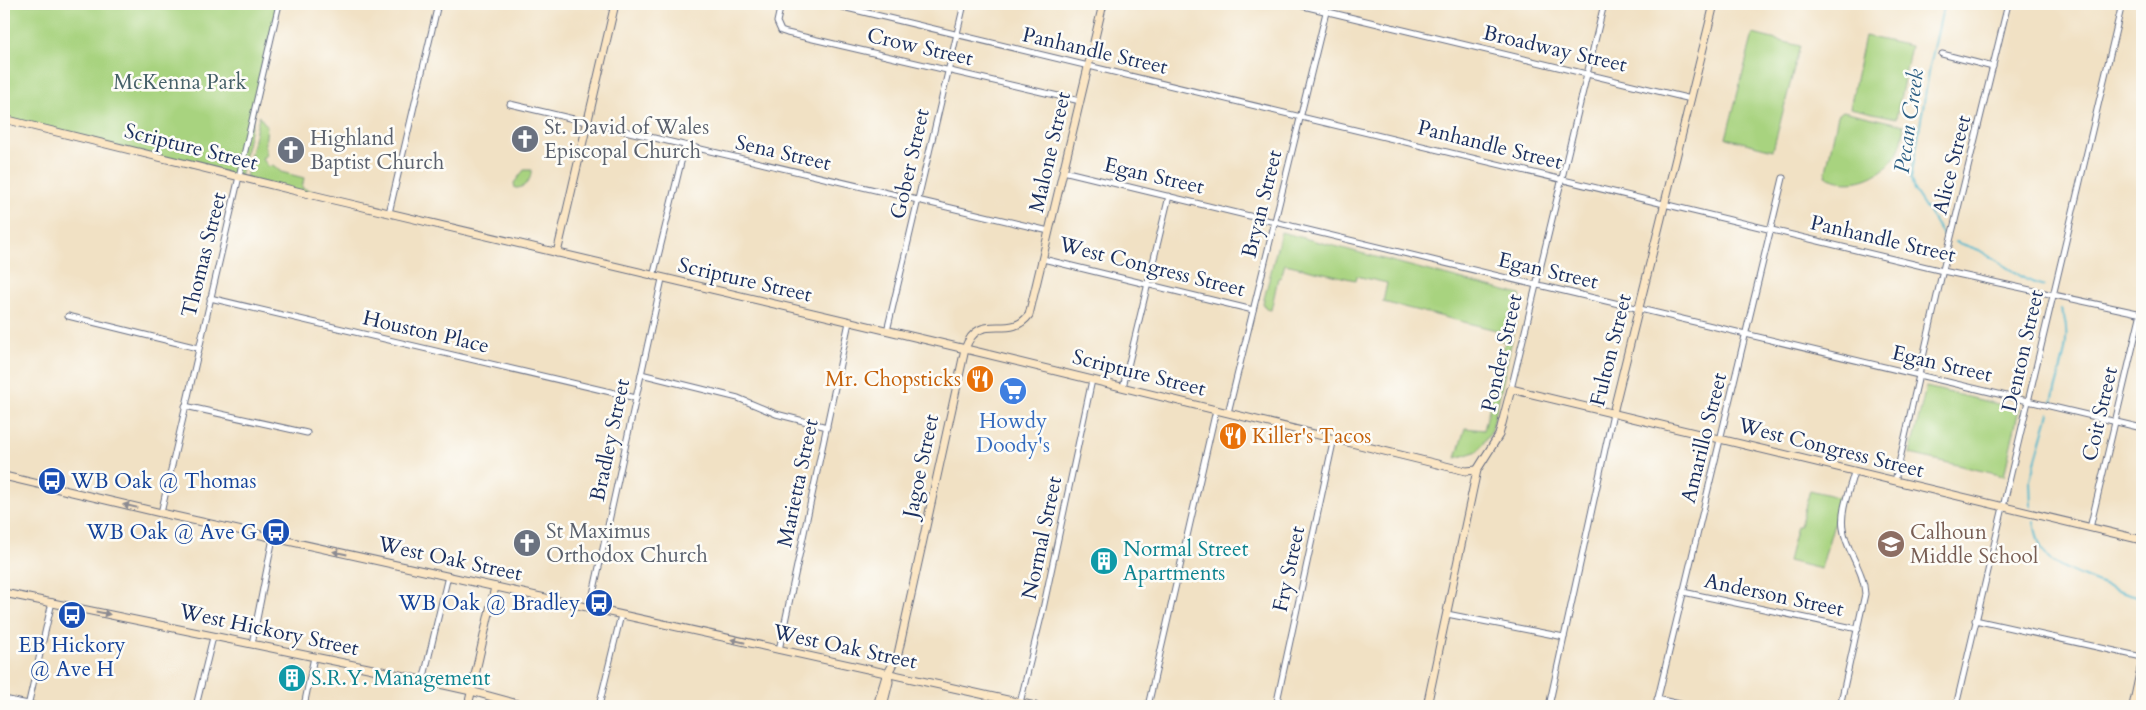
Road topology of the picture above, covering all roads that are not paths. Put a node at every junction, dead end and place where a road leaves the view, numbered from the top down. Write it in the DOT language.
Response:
graph roads {
  1 [pos="279,4"];
  2 [pos="438,4"];
  3 [pos="615,4"];
  4 [pos="781,4"];
  5 [pos="830,4"];
  6 [pos="964,4"];
  7 [pos="1103,4"];
  8 [pos="1295,4"];
  9 [pos="1328,4"];
  10 [pos="1604,4"];
  11 [pos="1714,4"];
  12 [pos="2008,4"];
  13 [pos="2122,4"];
  14 [pos="1326,11"];
  15 [pos="957,35"];
  16 [pos="1942,54"];
  17 [pos="1088,66"];
  18 [pos="1993,67"];
  19 [pos="948,70"];
  20 [pos="1587,74"];
  21 [pos="1691,99"];
  22 [pos="1080,101"];
  23 [pos="510,104"];
  24 [pos="1301,115"];
  25 [pos="4,120"];
  26 [pos="587,122"];
  27 [pos="685,146"];
  28 [pos="1063,171"];
  29 [pos="240,177"];
  30 [pos="1783,178"];
  31 [pos="1562,179"];
  32 [pos="1169,196"];
  33 [pos="918,201"];
  34 [pos="1665,204"];
  35 [pos="388,213"];
  36 [pos="1275,221"];
  37 [pos="1772,229"];
  38 [pos="1049,231"];
  39 [pos="557,253"];
  40 [pos="1043,259"];
  41 [pos="1943,271"];
  42 [pos="653,277"];
  43 [pos="662,279"];
  44 [pos="1148,285"];
  45 [pos="1536,286"];
  46 [pos="2053,296"];
  47 [pos="210,298"];
  48 [pos="1031,308"];
  49 [pos="1639,309"];
  50 [pos="1253,310"];
  51 [pos="2142,312"];
  52 [pos="68,316"];
  53 [pos="849,322"];
  54 [pos="887,331"];
  55 [pos="1746,334"];
  56 [pos="198,348"];
  57 [pos="965,349"];
  58 [pos="641,374"];
  59 [pos="1918,376"];
  60 [pos="1092,380"];
  61 [pos="1123,387"];
  62 [pos="1511,389"];
  63 [pos="636,398"];
  64 [pos="2029,402"];
  65 [pos="184,406"];
  66 [pos="1216,410"];
  67 [pos="1228,413"];
  68 [pos="1613,414"];
  69 [pos="2115,422"];
  70 [pos="827,427"];
  71 [pos="2142,428"];
  72 [pos="307,433"];
  73 [pos="1334,438"];
  74 [pos="1720,439"];
  75 [pos="1478,470"];
  76 [pos="1854,472"];
  77 [pos="4,476"];
  78 [pos="1895,481"];
  79 [pos="2004,508"];
  80 [pos="161,513"];
  81 [pos="2090,528"];
  82 [pos="274,538"];
  83 [pos="2142,540"];
  84 [pos="448,576"];
  85 [pos="495,587"];
  86 [pos="4,592"];
  87 [pos="1683,592"];
  88 [pos="52,602"];
  89 [pos="590,608"];
  90 [pos="1447,614"];
  91 [pos="621,615"];
  92 [pos="1975,620"];
  93 [pos="1858,629"];
  94 [pos="213,636"];
  95 [pos="1564,637"];
  96 [pos="252,644"];
  97 [pos="779,650"];
  98 [pos="314,657"];
  99 [pos="2142,657"];
  100 [pos="2142,664"];
  101 [pos="888,674"];
  102 [pos="423,681"];
  103 [pos="471,691"];
  104 [pos="4,699"];
  105 [pos="1657,699"];
  106 [pos="1020,703"];
  107 [pos="28,705"];
  108 [pos="38,706"];
  109 [pos="196,706"];
  110 [pos="304,706"];
  111 [pos="468,706"];
  112 [pos="525,706"];
  113 [pos="599,706"];
  114 [pos="877,706"];
  115 [pos="883,706"];
  116 [pos="1035,706"];
  117 [pos="1148,706"];
  118 [pos="1276,706"];
  119 [pos="1427,706"];
  120 [pos="1549,706"];
  121 [pos="1656,706"];
  122 [pos="1689,706"];
  123 [pos="1840,706"];
  124 [pos="1956,706"];
  125 [pos="2133,706"];
  1 -- 29 [label="street, Thomas Street"];
  2 -- 35 [label="street"];
  3 -- 26 [label="street"];
  4 -- 19 [label="street, Crow Street"];
  5 -- 15 [label="street, Panhandle Street"];
  6 -- 15 [label="street, Gober Street"];
  7 -- 17 [label="street, Malone Street"];
  8 -- 14 [label="street, Broadway Street"];
  9 -- 14 [label="street, Bryan Street"];
  10 -- 20 [label="street, Ponder Street"];
  11 -- 21 [label="street, Fulton Street"];
  12 -- 18 [label="street, Alice Street"];
  13 -- 46 [label="street, Denton Street"];
  14 -- 20 [label="street, Broadway Street"];
  14 -- 24 [label="street, Bryan Street"];
  15 -- 17 [label="street, Panhandle Street"];
  15 -- 19 [label="street, Gober Street"];
  16 -- 18 [label="street"];
  17 -- 22 [label="street, Malone Street"];
  17 -- 24 [label="street, Panhandle Street"];
  18 -- 41 [label="street, Alice Street"];
  19 -- 22 [label="street, Crow Street"];
  19 -- 33 [label="street, Gober Street"];
  20 -- 21 [label="street, Broadway Street"];
  20 -- 31 [label="street, Ponder Street"];
  21 -- 34 [label="street, Fulton Street"];
  22 -- 28 [label="street, Malone Street"];
  23 -- 26 [label="street, Sena Street"];
  24 -- 31 [label="street, Panhandle Street"];
  24 -- 36 [label="street, Bryan Street"];
  25 -- 29 [label="street, Scripture Street"];
  26 -- 27 [label="street, Sena Street"];
  26 -- 39 [label="street"];
  27 -- 33 [label="street, Sena Street"];
  27 -- 42 [label="street"];
  28 -- 32 [label="street, Egan Street"];
  28 -- 38 [label="street, Malone Street"];
  29 -- 35 [label="street, Scripture Street"];
  29 -- 47 [label="street, Thomas Street"];
  30 -- 37 [label="street, Amarillo Street"];
  31 -- 34 [label="street, Panhandle Street"];
  31 -- 45 [label="street, Ponder Street"];
  32 -- 36 [label="street, Egan Street"];
  32 -- 44 [label="street"];
  33 -- 38 [label="street, Sena Street"];
  33 -- 54 [label="street, Gober Street"];
  34 -- 37 [label="street, Panhandle Street"];
  34 -- 49 [label="street, Fulton Street"];
  35 -- 39 [label="street, Scripture Street"];
  36 -- 45 [label="street, Egan Street"];
  36 -- 50 [label="street, Bryan Street"];
  37 -- 41 [label="street, Panhandle Street"];
  37 -- 55 [label="street, Amarillo Street"];
  38 -- 40 [label="street, Malone Street"];
  39 -- 42 [label="street, Scripture Street"];
  40 -- 44 [label="street, West Congress Street"];
  40 -- 48 [label="street, Malone Street"];
  41 -- 46 [label="street, Panhandle Street"];
  41 -- 59 [label="street, Alice Street"];
  42 -- 43 [label="street, Scripture Street"];
  43 -- 53 [label="street, Scripture Street"];
  43 -- 58 [label="street, Bradley Street"];
  44 -- 50 [label="street, West Congress Street"];
  44 -- 61 [label="street"];
  45 -- 49 [label="street, Egan Street"];
  45 -- 62 [label="street, Ponder Street"];
  46 -- 51 [label="street, Panhandle Street"];
  46 -- 64 [label="street, Denton Street"];
  47 -- 56 [label="street, Thomas Street"];
  47 -- 63 [label="street, Houston Place"];
  48 -- 57 [label="street, Jagoe Street"];
  49 -- 55 [label="street, Egan Street"];
  49 -- 68 [label="street, Fulton Street"];
  50 -- 67 [label="street, Bryan Street"];
  51 -- 69 [label="street, Coit Street"];
  52 -- 56 [label="street"];
  53 -- 54 [label="street, Scripture Street"];
  53 -- 70 [label="street, Marietta Street"];
  54 -- 57 [label="street, Scripture Street"];
  55 -- 59 [label="street, Egan Street"];
  55 -- 74 [label="street, Amarillo Street"];
  56 -- 65 [label="street, Thomas Street"];
  57 -- 60 [label="street, Scripture Street"];
  57 -- 101 [label="street, Jagoe Street"];
  58 -- 63 [label="street, Bradley Street"];
  58 -- 70 [label="street"];
  59 -- 64 [label="street, Egan Street"];
  59 -- 78 [label="street, Alice Street"];
  60 -- 61 [label="street, Scripture Street"];
  60 -- 106 [label="street, Normal Street"];
  61 -- 66 [label="street, Scripture Street"];
  62 -- 68 [label="street, West Congress Street"];
  62 -- 75 [label="street, Ponder Street"];
  63 -- 89 [label="street, Bradley Street"];
  64 -- 69 [label="street, Egan Street"];
  64 -- 79 [label="street, Denton Street"];
  65 -- 72 [label="street"];
  65 -- 80 [label="street, Thomas Street"];
  66 -- 67 [label="street, Scripture Street"];
  66 -- 117 [label="street"];
  67 -- 73 [label="street, Scripture Street"];
  68 -- 74 [label="street, West Congress Street"];
  68 -- 95 [label="street, Fulton Street"];
  69 -- 71 [label="street, Egan Street"];
  69 -- 81 [label="street, Coit Street"];
  70 -- 97 [label="street, Marietta Street"];
  73 -- 75 [label="street, Scripture Street"];
  73 -- 118 [label="street, Fry Street"];
  74 -- 76 [label="street, West Congress Street"];
  74 -- 87 [label="street, Amarillo Street"];
  75 -- 90 [label="street, Ponder Street"];
  76 -- 78 [label="street, West Congress Street"];
  76 -- 93 [label="street"];
  80 -- 77 [label="street, West Oak Street, one-way"];
  78 -- 79 [label="street, West Congress Street"];
  79 -- 81 [label="street, West Congress Street"];
  79 -- 92 [label="street, Denton Street"];
  80 -- 82 [label="street, West Oak Street"];
  81 -- 83 [label="street, West Congress Street"];
  84 -- 82 [label="street, West Oak Street, one-way"];
  82 -- 96 [label="street"];
  84 -- 85 [label="street, West Oak Street"];
  84 -- 102 [label="street"];
  85 -- 89 [label="street, West Oak Street"];
  85 -- 103 [label="street"];
  86 -- 88 [label="street, West Hickory Street"];
  87 -- 93 [label="street, Anderson Street"];
  87 -- 105 [label="street, Amarillo Street"];
  88 -- 94 [label="street, West Hickory Street, one-way"];
  88 -- 107 [label="street"];
  89 -- 91 [label="street, West Oak Street"];
  90 -- 95 [label="street"];
  90 -- 119 [label="street, Ponder Street"];
  97 -- 91 [label="street, West Oak Street, one-way"];
  91 -- 113 [label="street"];
  92 -- 99 [label="street"];
  92 -- 124 [label="street, Denton Street"];
  93 -- 123 [label="street"];
  94 -- 96 [label="street, West Hickory Street"];
  94 -- 109 [label="street"];
  95 -- 120 [label="street, Fulton Street"];
  96 -- 98 [label="street, West Hickory Street"];
  97 -- 101 [label="street, West Oak Street"];
  98 -- 102 [label="street, West Hickory Street"];
  98 -- 110 [label="street"];
  100 -- 125 [label="street"];
  101 -- 106 [label="street, West Oak Street"];
  101 -- 114 [label="street"];
  101 -- 115 [label="street"];
  102 -- 103 [label="street, West Hickory Street"];
  103 -- 111 [label="street"];
  103 -- 112 [label="street, West Hickory Street"];
  104 -- 107 [label="street"];
  105 -- 121 [label="street, Amarillo Street"];
  105 -- 122 [label="street"];
  106 -- 116 [label="street, West Oak Street"];
  107 -- 108 [label="street"];
}
